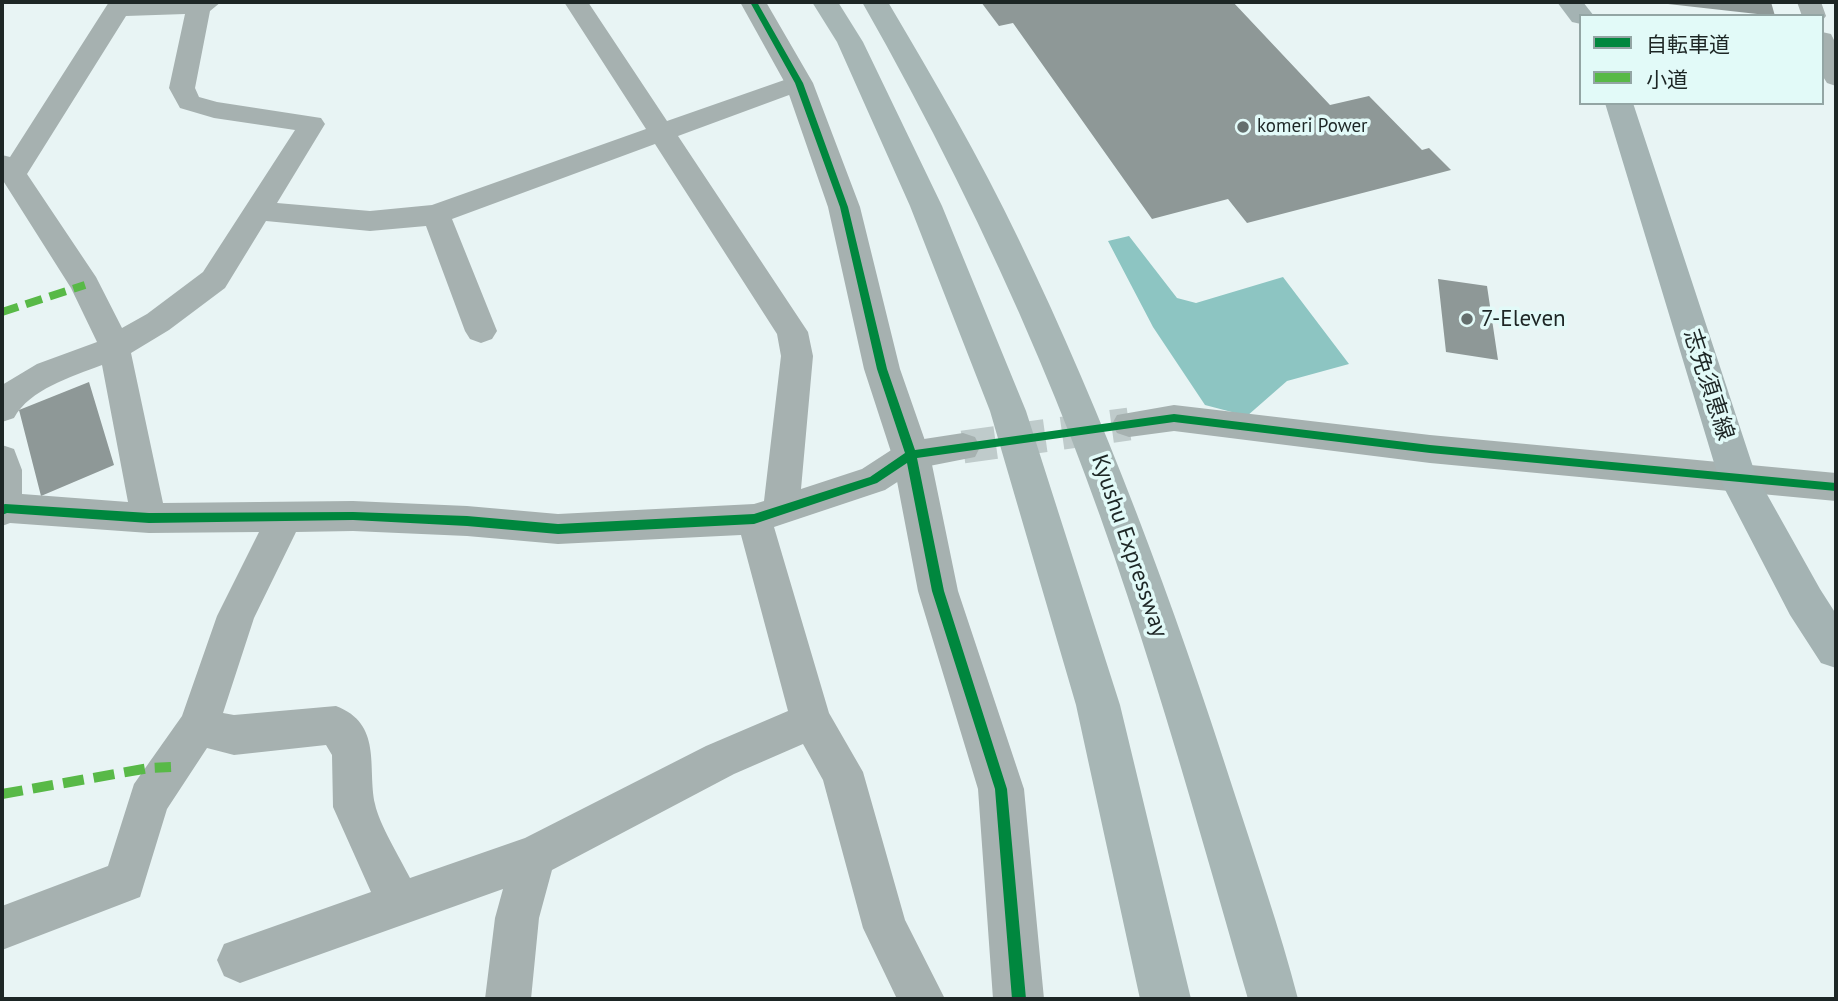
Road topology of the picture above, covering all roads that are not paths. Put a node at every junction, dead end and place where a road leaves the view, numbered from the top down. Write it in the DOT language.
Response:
graph roads {
  1 [pos="576,2"];
  2 [pos="753,2"];
  3 [pos="825,2"];
  4 [pos="875,2"];
  5 [pos="204,4"];
  6 [pos="119,6"];
  7 [pos="1824,45"];
  8 [pos="1836,78"];
  9 [pos="799,83"];
  10 [pos="1620,105"];
  11 [pos="662,134"];
  12 [pos="7,169"];
  13 [pos="258,210"];
  14 [pos="436,214"];
  15 [pos="481,331"];
  16 [pos="114,348"];
  17 [pos="2,409"];
  18 [pos="1129,424"];
  19 [pos="963,447"];
  20 [pos="911,455"];
  21 [pos="2,459"];
  22 [pos="1737,476"];
  23 [pos="1836,487"];
  24 [pos="4,509"];
  25 [pos="768,514"];
  26 [pos="285,517"];
  27 [pos="149,518"];
  28 [pos="1836,649"];
  29 [pos="811,721"];
  30 [pos="198,727"];
  31 [pos="534,856"];
  32 [pos="399,904"];
  33 [pos="2,928"];
  34 [pos="240,960"];
  35 [pos="509,999"];
  36 [pos="922,999"];
  37 [pos="1019,999"];
  38 [pos="1166,999"];
  39 [pos="1273,999"];
  1 -- 11 [label="street"];
  2 -- 9 [label="street"];
  3 -- 38 [label="highway"];
  4 -- 39 [label="highway, Kyushu Expressway"];
  5 -- 6 [label="street"];
  5 -- 13 [label="street"];
  6 -- 12 [label="street"];
  7 -- 8 [label="street"];
  9 -- 11 [label="street"];
  9 -- 20 [label="street"];
  10 -- 22 [label="main road, 志免須恵線"];
  11 -- 14 [label="street"];
  11 -- 25 [label="street"];
  12 -- 16 [label="street"];
  13 -- 14 [label="street"];
  13 -- 16 [label="street"];
  14 -- 15 [label="street"];
  16 -- 17 [label="street"];
  16 -- 27 [label="street"];
  18 -- 22 [label="street"];
  19 -- 20 [label="street"];
  20 -- 25 [label="street"];
  20 -- 37 [label="street"];
  21 -- 24 [label="street"];
  22 -- 23 [label="street"];
  22 -- 28 [label="main road, 志免須恵線"];
  24 -- 27 [label="street"];
  25 -- 26 [label="street"];
  25 -- 29 [label="street"];
  26 -- 27 [label="street"];
  26 -- 30 [label="street"];
  29 -- 31 [label="street"];
  29 -- 36 [label="street"];
  30 -- 32 [label="street"];
  30 -- 33 [label="street"];
  31 -- 32 [label="street"];
  31 -- 35 [label="street"];
  32 -- 34 [label="street"];
}
